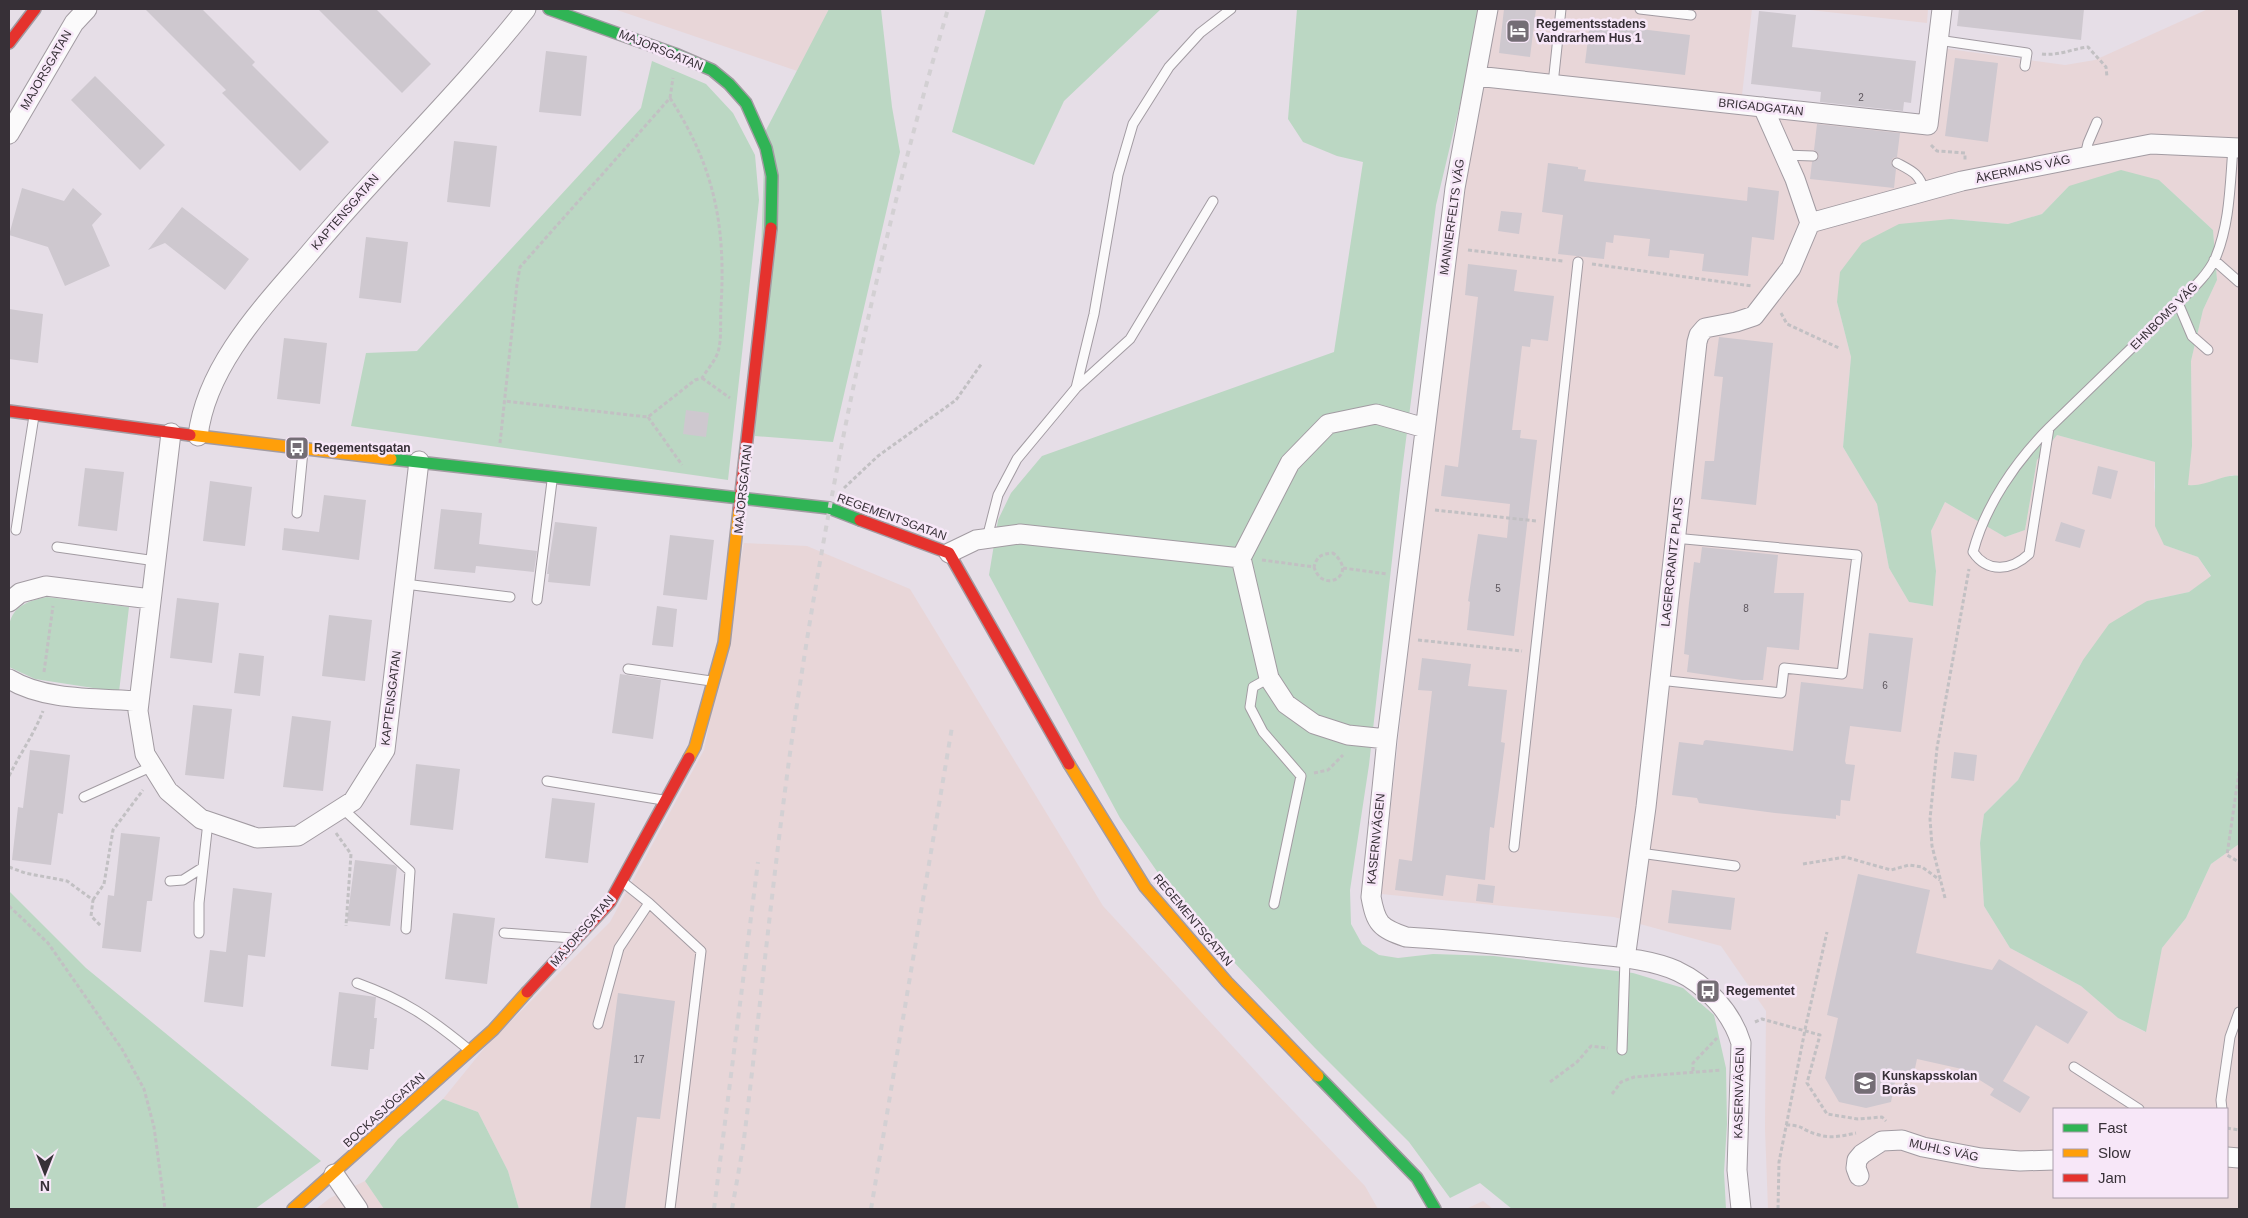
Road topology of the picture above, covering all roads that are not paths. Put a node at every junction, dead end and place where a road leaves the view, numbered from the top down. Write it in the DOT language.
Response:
graph roads {
  1 [pos="34,9"];
  2 [pos="87,9"];
  3 [pos="526,9"];
  4 [pos="550,9"];
  5 [pos="1231,9"];
  6 [pos="1488,9"];
  7 [pos="1561,9"];
  8 [pos="1640,9"];
  9 [pos="1942,9"];
  10 [pos="1691,15"];
  11 [pos="1938,40"];
  12 [pos="9,43"];
  13 [pos="2025,66"];
  14 [pos="1476,76"];
  15 [pos="1553,84"];
  16 [pos="1763,107"];
  17 [pos="2097,122"];
  18 [pos="9,134"];
  19 [pos="2236,148"];
  20 [pos="1784,155"];
  21 [pos="1813,156"];
  22 [pos="2085,156"];
  23 [pos="1897,163"];
  24 [pos="2229,189"];
  25 [pos="2239,190"];
  26 [pos="1924,191"];
  27 [pos="1213,201"];
  28 [pos="1810,223"];
  29 [pos="2214,260"];
  30 [pos="1578,262"];
  31 [pos="2239,282"];
  32 [pos="2178,303"];
  33 [pos="2208,350"];
  34 [pos="1076,388"];
  35 [pos="9,411"];
  36 [pos="34,414"];
  37 [pos="1425,428"];
  38 [pos="2049,428"];
  39 [pos="171,433"];
  40 [pos="198,436"];
  41 [pos="304,449"];
  42 [pos="419,462"];
  43 [pos="553,479"];
  44 [pos="743,498"];
  45 [pos="297,513"];
  46 [pos="16,530"];
  47 [pos="986,538"];
  48 [pos="1674,538"];
  49 [pos="57,547"];
  50 [pos="949,553"];
  51 [pos="1247,558"];
  52 [pos="156,561"];
  53 [pos="1407,576"];
  54 [pos="405,584"];
  55 [pos="510,596"];
  56 [pos="151,599"];
  57 [pos="537,600"];
  58 [pos="9,602"];
  59 [pos="628,669"];
  60 [pos="1269,678"];
  61 [pos="9,679"];
  62 [pos="1659,680"];
  63 [pos="714,682"];
  64 [pos="139,701"];
  65 [pos="1387,739"];
  66 [pos="155,769"];
  67 [pos="547,781"];
  68 [pos="84,797"];
  69 [pos="666,800"];
  70 [pos="342,808"];
  71 [pos="208,822"];
  72 [pos="1514,847"];
  73 [pos="1640,852"];
  74 [pos="1734,866"];
  75 [pos="202,868"];
  76 [pos="170,881"];
  77 [pos="622,881"];
  78 [pos="649,903"];
  79 [pos="1274,904"];
  80 [pos="406,929"];
  81 [pos="199,933"];
  82 [pos="504,933"];
  83 [pos="577,938"];
  84 [pos="1625,958"];
  85 [pos="357,983"];
  86 [pos="2239,1012"];
  87 [pos="598,1024"];
  88 [pos="493,1030"];
  89 [pos="1622,1050"];
  90 [pos="470,1051"];
  91 [pos="2074,1067"];
  92 [pos="2137,1108"];
  93 [pos="2222,1108"];
  94 [pos="2053,1160"];
  95 [pos="334,1174"];
  96 [pos="1859,1176"];
  97 [pos="293,1209"];
  98 [pos="358,1209"];
  99 [pos="670,1209"];
  100 [pos="1435,1209"];
  101 [pos="1741,1209"];
  1 -- 12 [label="street"];
  2 -- 18 [label="street, MAJORSGATAN"];
  3 -- 40 [label="street, KAPTENSGATAN"];
  4 -- 44 [label="street, MAJORSGATAN"];
  5 -- 34 [label="lane"];
  6 -- 14 [label="street, MANNERFELTS VÄG"];
  7 -- 15 [label="lane"];
  8 -- 10 [label="lane"];
  9 -- 11 [label="street, BRIGADGATAN"];
  11 -- 13 [label="lane"];
  11 -- 16 [label="street, BRIGADGATAN"];
  14 -- 15 [label="street, BRIGADGATAN"];
  14 -- 37 [label="street, MANNERFELTS VÄG"];
  15 -- 16 [label="street, BRIGADGATAN"];
  16 -- 20 [label="street"];
  17 -- 22 [label="lane"];
  19 -- 22 [label="street, ÅKERMANS VÄG"];
  19 -- 24 [label="lane, EHNBOMS VÄG"];
  20 -- 21 [label="lane"];
  20 -- 28 [label="street"];
  22 -- 26 [label="street, ÅKERMANS VÄG"];
  23 -- 26 [label="lane"];
  24 -- 25 [label="lane"];
  24 -- 29 [label="lane, EHNBOMS VÄG"];
  26 -- 28 [label="street, ÅKERMANS VÄG"];
  27 -- 34 [label="lane"];
  28 -- 48 [label="street, LAGERCRANTZ PLATS"];
  29 -- 31 [label="lane"];
  29 -- 32 [label="lane, EHNBOMS VÄG"];
  30 -- 72 [label="lane"];
  32 -- 33 [label="lane"];
  32 -- 38 [label="lane, EHNBOMS VÄG"];
  34 -- 47 [label="lane"];
  35 -- 36 [label="street, REGEMENTSGATAN"];
  36 -- 39 [label="street, REGEMENTSGATAN"];
  36 -- 46 [label="lane"];
  37 -- 51 [label="street"];
  37 -- 53 [label="street, MANNERFELTS VÄG"];
  38 -- 38 [label="lane, EHNBOMS VÄG"];
  39 -- 40 [label="street, REGEMENTSGATAN"];
  39 -- 52 [label="street, KAPTENSGATAN"];
  40 -- 41 [label="street, REGEMENTSGATAN"];
  41 -- 42 [label="street, REGEMENTSGATAN"];
  41 -- 45 [label="lane"];
  42 -- 43 [label="street, REGEMENTSGATAN"];
  42 -- 54 [label="street, KAPTENSGATAN"];
  43 -- 44 [label="street, REGEMENTSGATAN"];
  43 -- 57 [label="lane"];
  44 -- 50 [label="street, REGEMENTSGATAN"];
  44 -- 63 [label="street, MAJORSGATAN"];
  47 -- 50 [label="street"];
  47 -- 51 [label="street"];
  48 -- 62 [label="street, LAGERCRANTZ PLATS"];
  48 -- 62 [label="lane"];
  49 -- 52 [label="lane"];
  50 -- 100 [label="street, REGEMENTSGATAN"];
  51 -- 60 [label="street"];
  52 -- 56 [label="street, KAPTENSGATAN"];
  53 -- 65 [label="street, KASERNVÄGEN"];
  54 -- 55 [label="lane"];
  54 -- 70 [label="street, KAPTENSGATAN"];
  56 -- 58 [label="street"];
  56 -- 64 [label="street, KAPTENSGATAN"];
  59 -- 63 [label="lane"];
  60 -- 65 [label="street"];
  60 -- 79 [label="lane"];
  61 -- 64 [label="street"];
  62 -- 73 [label="street, LAGERCRANTZ PLATS"];
  63 -- 69 [label="street, MAJORSGATAN"];
  64 -- 66 [label="street, KAPTENSGATAN"];
  65 -- 84 [label="street, KASERNVÄGEN"];
  66 -- 68 [label="lane"];
  66 -- 71 [label="street, KAPTENSGATAN"];
  67 -- 69 [label="lane"];
  69 -- 77 [label="street, MAJORSGATAN"];
  70 -- 71 [label="street, KAPTENSGATAN"];
  70 -- 80 [label="lane"];
  71 -- 75 [label="lane"];
  73 -- 74 [label="lane"];
  73 -- 84 [label="street, LAGERCRANTZ PLATS"];
  75 -- 76 [label="lane"];
  75 -- 81 [label="lane"];
  77 -- 78 [label="lane"];
  77 -- 83 [label="street, MAJORSGATAN"];
  78 -- 87 [label="lane"];
  78 -- 99 [label="lane"];
  82 -- 83 [label="lane"];
  83 -- 88 [label="street, MAJORSGATAN"];
  84 -- 89 [label="lane"];
  84 -- 101 [label="street, KASERNVÄGEN"];
  85 -- 90 [label="lane"];
  86 -- 93 [label="lane"];
  88 -- 90 [label="street, BOCKASJÖGATAN"];
  90 -- 95 [label="street, BOCKASJÖGATAN"];
  91 -- 92 [label="lane"];
  94 -- 96 [label="street, MUHLS VÄG"];
  95 -- 97 [label="street, BOCKASJÖGATAN"];
  95 -- 98 [label="street"];
}
